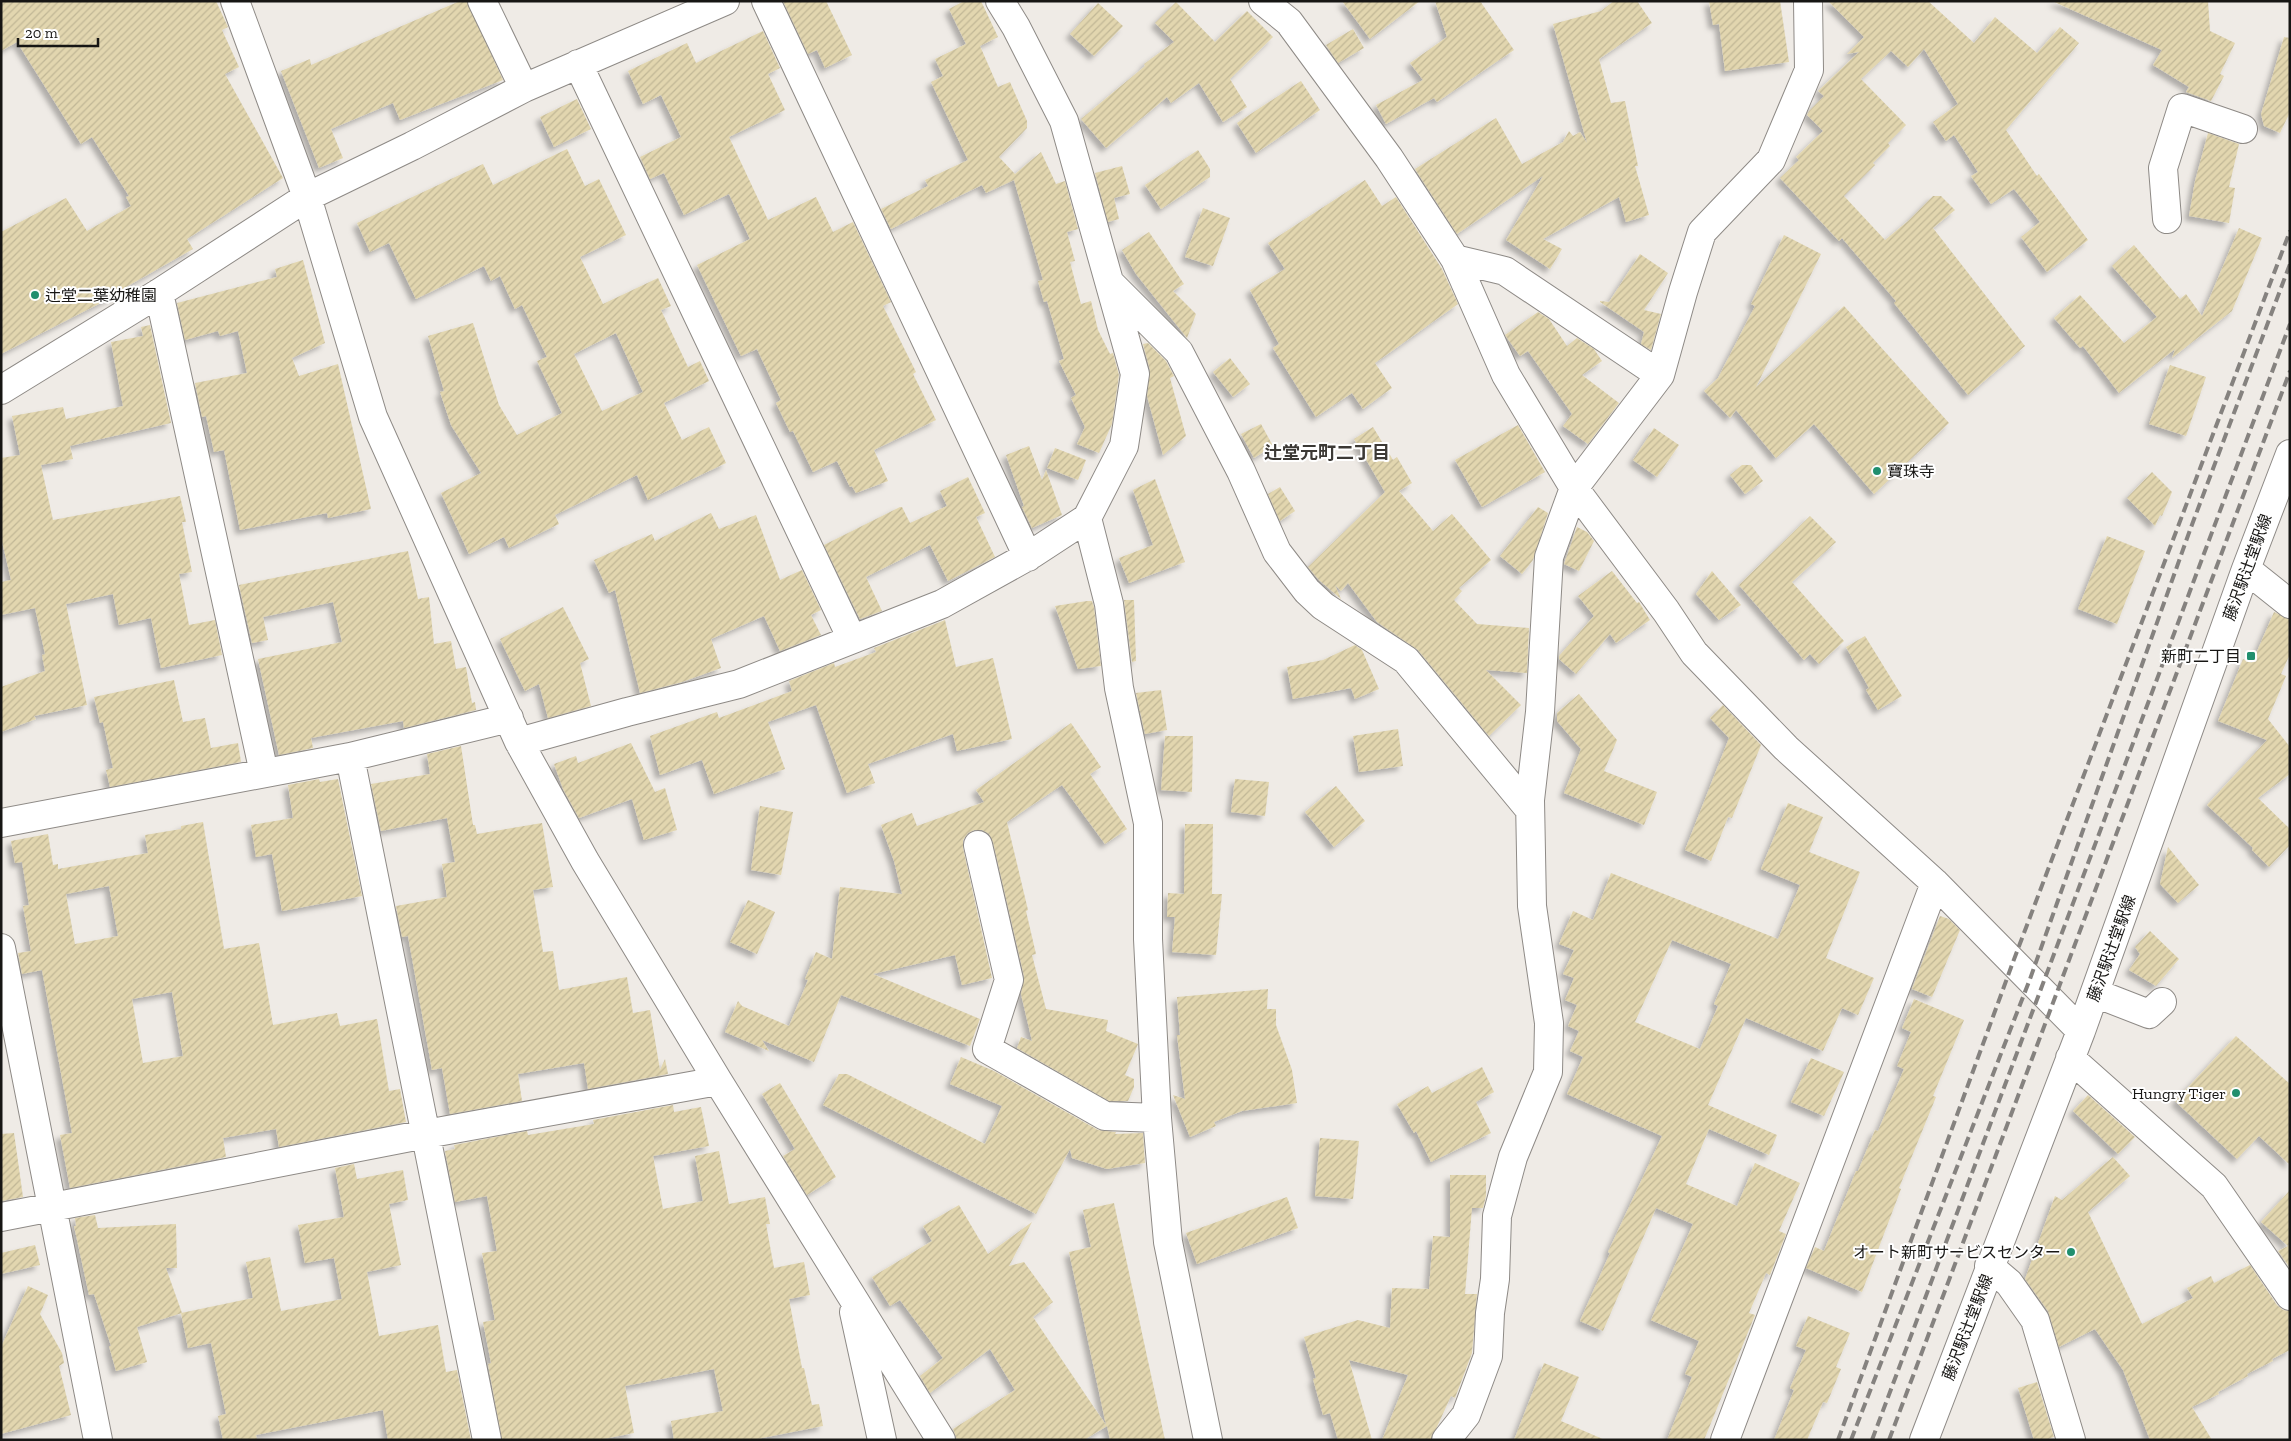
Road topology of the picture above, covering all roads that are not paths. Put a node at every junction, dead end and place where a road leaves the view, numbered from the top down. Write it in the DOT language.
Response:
graph roads {
  1 [pos="235,1"];
  2 [pos="482,1"];
  3 [pos="725,1"];
  4 [pos="766,1"];
  5 [pos="1000,1"];
  6 [pos="1263,1"];
  7 [pos="1808,1"];
  8 [pos="578,64"];
  9 [pos="524,88"];
  10 [pos="2243,129"];
  11 [pos="307,197"];
  12 [pos="2167,219"];
  13 [pos="1455,259"];
  14 [pos="1109,282"];
  15 [pos="159,293"];
  16 [pos="1660,375"];
  17 [pos="1,390"];
  18 [pos="2290,454"];
  19 [pos="1574,488"];
  20 [pos="1086,518"];
  21 [pos="1028,557"];
  22 [pos="2246,569"];
  23 [pos="2290,604"];
  24 [pos="852,639"];
  25 [pos="514,730"];
  26 [pos="350,756"];
  27 [pos="264,773"];
  28 [pos="1530,810"];
  29 [pos="1,823"];
  30 [pos="978,845"];
  31 [pos="1935,883"];
  32 [pos="1,948"];
  33 [pos="2095,993"];
  34 [pos="2162,1002"];
  35 [pos="2081,1031"];
  36 [pos="2070,1058"];
  37 [pos="718,1081"];
  38 [pos="1157,1118"];
  39 [pos="426,1134"];
  40 [pos="52,1207"];
  41 [pos="1,1217"];
  42 [pos="1989,1266"];
  43 [pos="850,1292"];
  44 [pos="2290,1296"];
  45 [pos="98,1440"];
  46 [pos="487,1440"];
  47 [pos="882,1440"];
  48 [pos="941,1440"];
  49 [pos="1208,1440"];
  50 [pos="1446,1440"];
  51 [pos="1724,1440"];
  52 [pos="1924,1440"];
  53 [pos="2071,1440"];
  1 -- 11 [label="street"];
  2 -- 9 [label="street"];
  3 -- 8 [label="street"];
  4 -- 21 [label="street"];
  5 -- 14 [label="street"];
  6 -- 13 [label="street"];
  7 -- 16 [label="street"];
  8 -- 9 [label="street"];
  8 -- 24 [label="street"];
  9 -- 11 [label="street"];
  10 -- 12 [label="street"];
  11 -- 15 [label="street"];
  11 -- 25 [label="street"];
  13 -- 16 [label="street"];
  13 -- 19 [label="street"];
  14 -- 20 [label="street"];
  14 -- 28 [label="street"];
  15 -- 17 [label="street"];
  15 -- 27 [label="street"];
  16 -- 19 [label="street"];
  18 -- 22 [label="street, 藤沢駅辻堂駅線"];
  19 -- 28 [label="street"];
  19 -- 31 [label="street"];
  20 -- 21 [label="street"];
  20 -- 38 [label="street"];
  21 -- 24 [label="street"];
  22 -- 23 [label="street"];
  22 -- 33 [label="street, 藤沢駅辻堂駅線"];
  24 -- 25 [label="street"];
  25 -- 26 [label="street"];
  25 -- 37 [label="street"];
  26 -- 27 [label="street"];
  26 -- 39 [label="street"];
  27 -- 29 [label="street"];
  28 -- 50 [label="street"];
  30 -- 38 [label="street"];
  31 -- 35 [label="street"];
  31 -- 51 [label="street"];
  32 -- 40 [label="street"];
  33 -- 34 [label="street"];
  33 -- 35 [label="street, 藤沢駅辻堂駅線"];
  35 -- 36 [label="street, 藤沢駅辻堂駅線"];
  36 -- 42 [label="street, 藤沢駅辻堂駅線"];
  36 -- 44 [label="street"];
  37 -- 39 [label="street"];
  37 -- 43 [label="street"];
  38 -- 49 [label="street"];
  39 -- 40 [label="street"];
  39 -- 46 [label="street"];
  40 -- 41 [label="street"];
  40 -- 45 [label="street"];
  42 -- 52 [label="street, 藤沢駅辻堂駅線"];
  42 -- 53 [label="street"];
  43 -- 47 [label="street"];
  43 -- 48 [label="street"];
}
